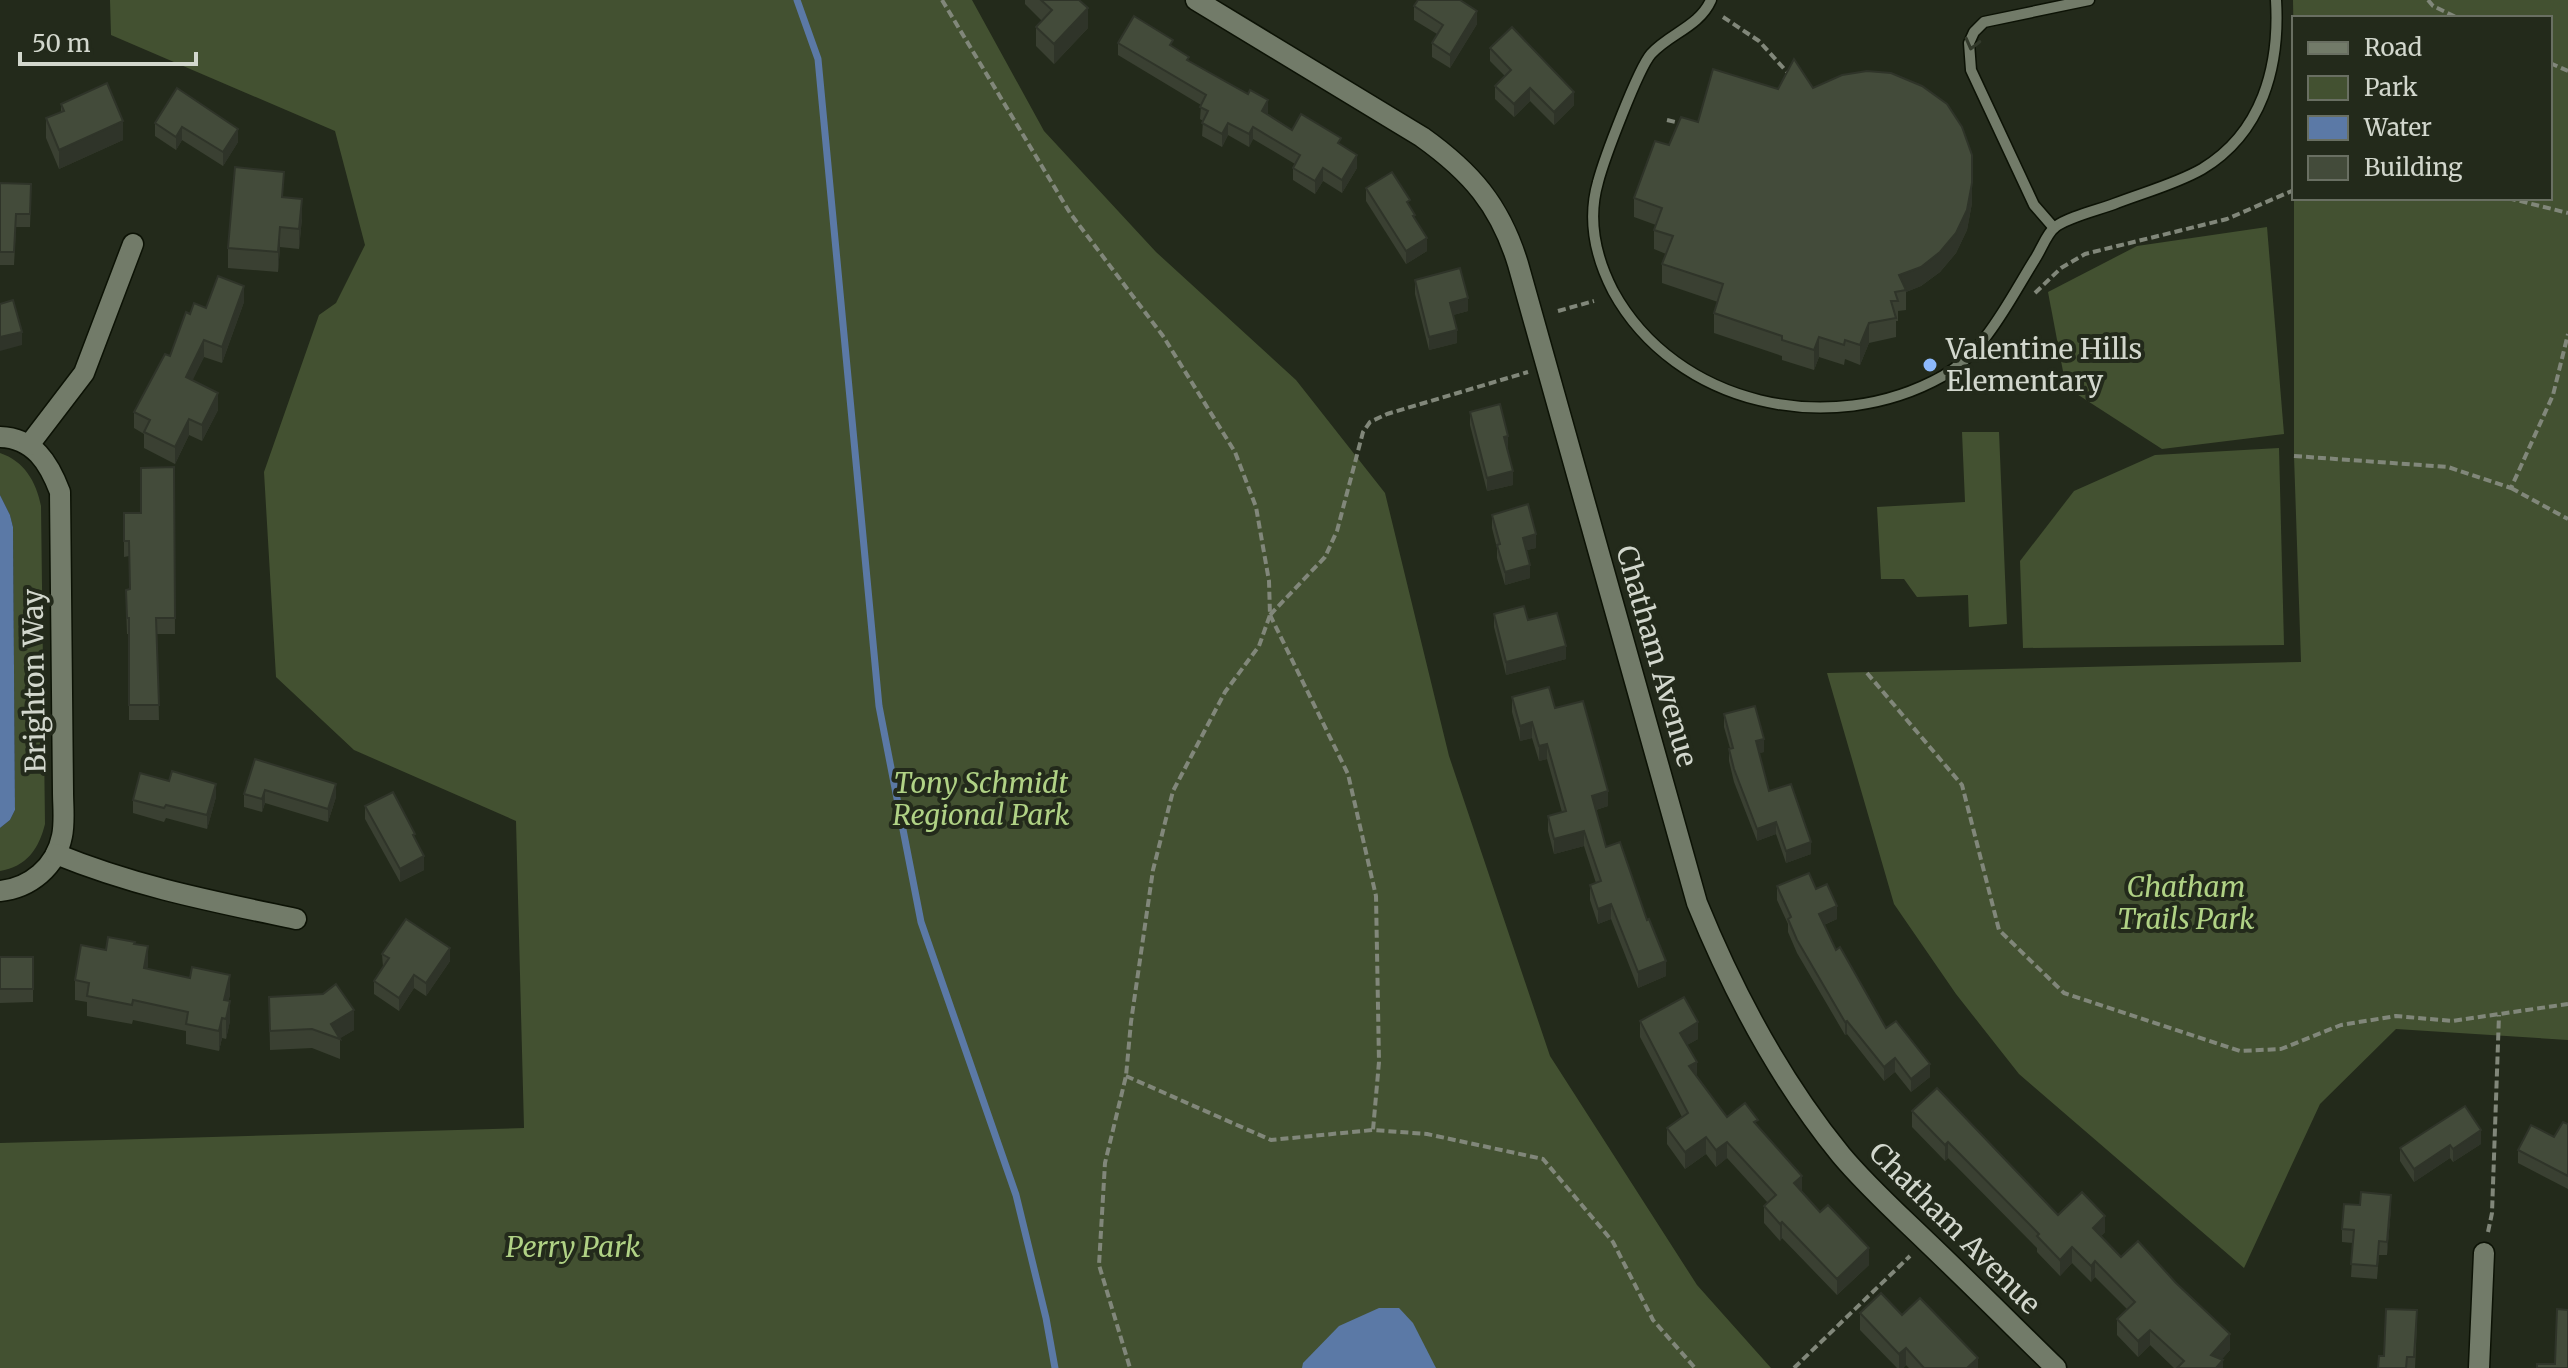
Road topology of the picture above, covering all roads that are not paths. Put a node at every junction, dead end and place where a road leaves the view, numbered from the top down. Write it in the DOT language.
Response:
graph roads {
  1 [pos="1196,0"];
  2 [pos="1711,0"];
  3 [pos="2089,0"];
  4 [pos="2276,0"];
  5 [pos="2054,228"];
  6 [pos="133,244"];
  7 [pos="0,437"];
  8 [pos="29,445"];
  9 [pos="56,854"];
  10 [pos="0,891"];
  11 [pos="296,919"];
  12 [pos="2484,1253"];
  13 [pos="2056,1368"];
  14 [pos="2479,1368"];
  1 -- 13 [label="street, Chatham Avenue"];
  2 -- 5 [label="lane"];
  3 -- 5 [label="lane, one-way"];
  4 -- 5 [label="lane"];
  6 -- 8 [label="street"];
  7 -- 8 [label="street"];
  8 -- 9 [label="street, Brighton Way"];
  9 -- 10 [label="street"];
  9 -- 11 [label="street"];
  12 -- 14 [label="street"];
}
